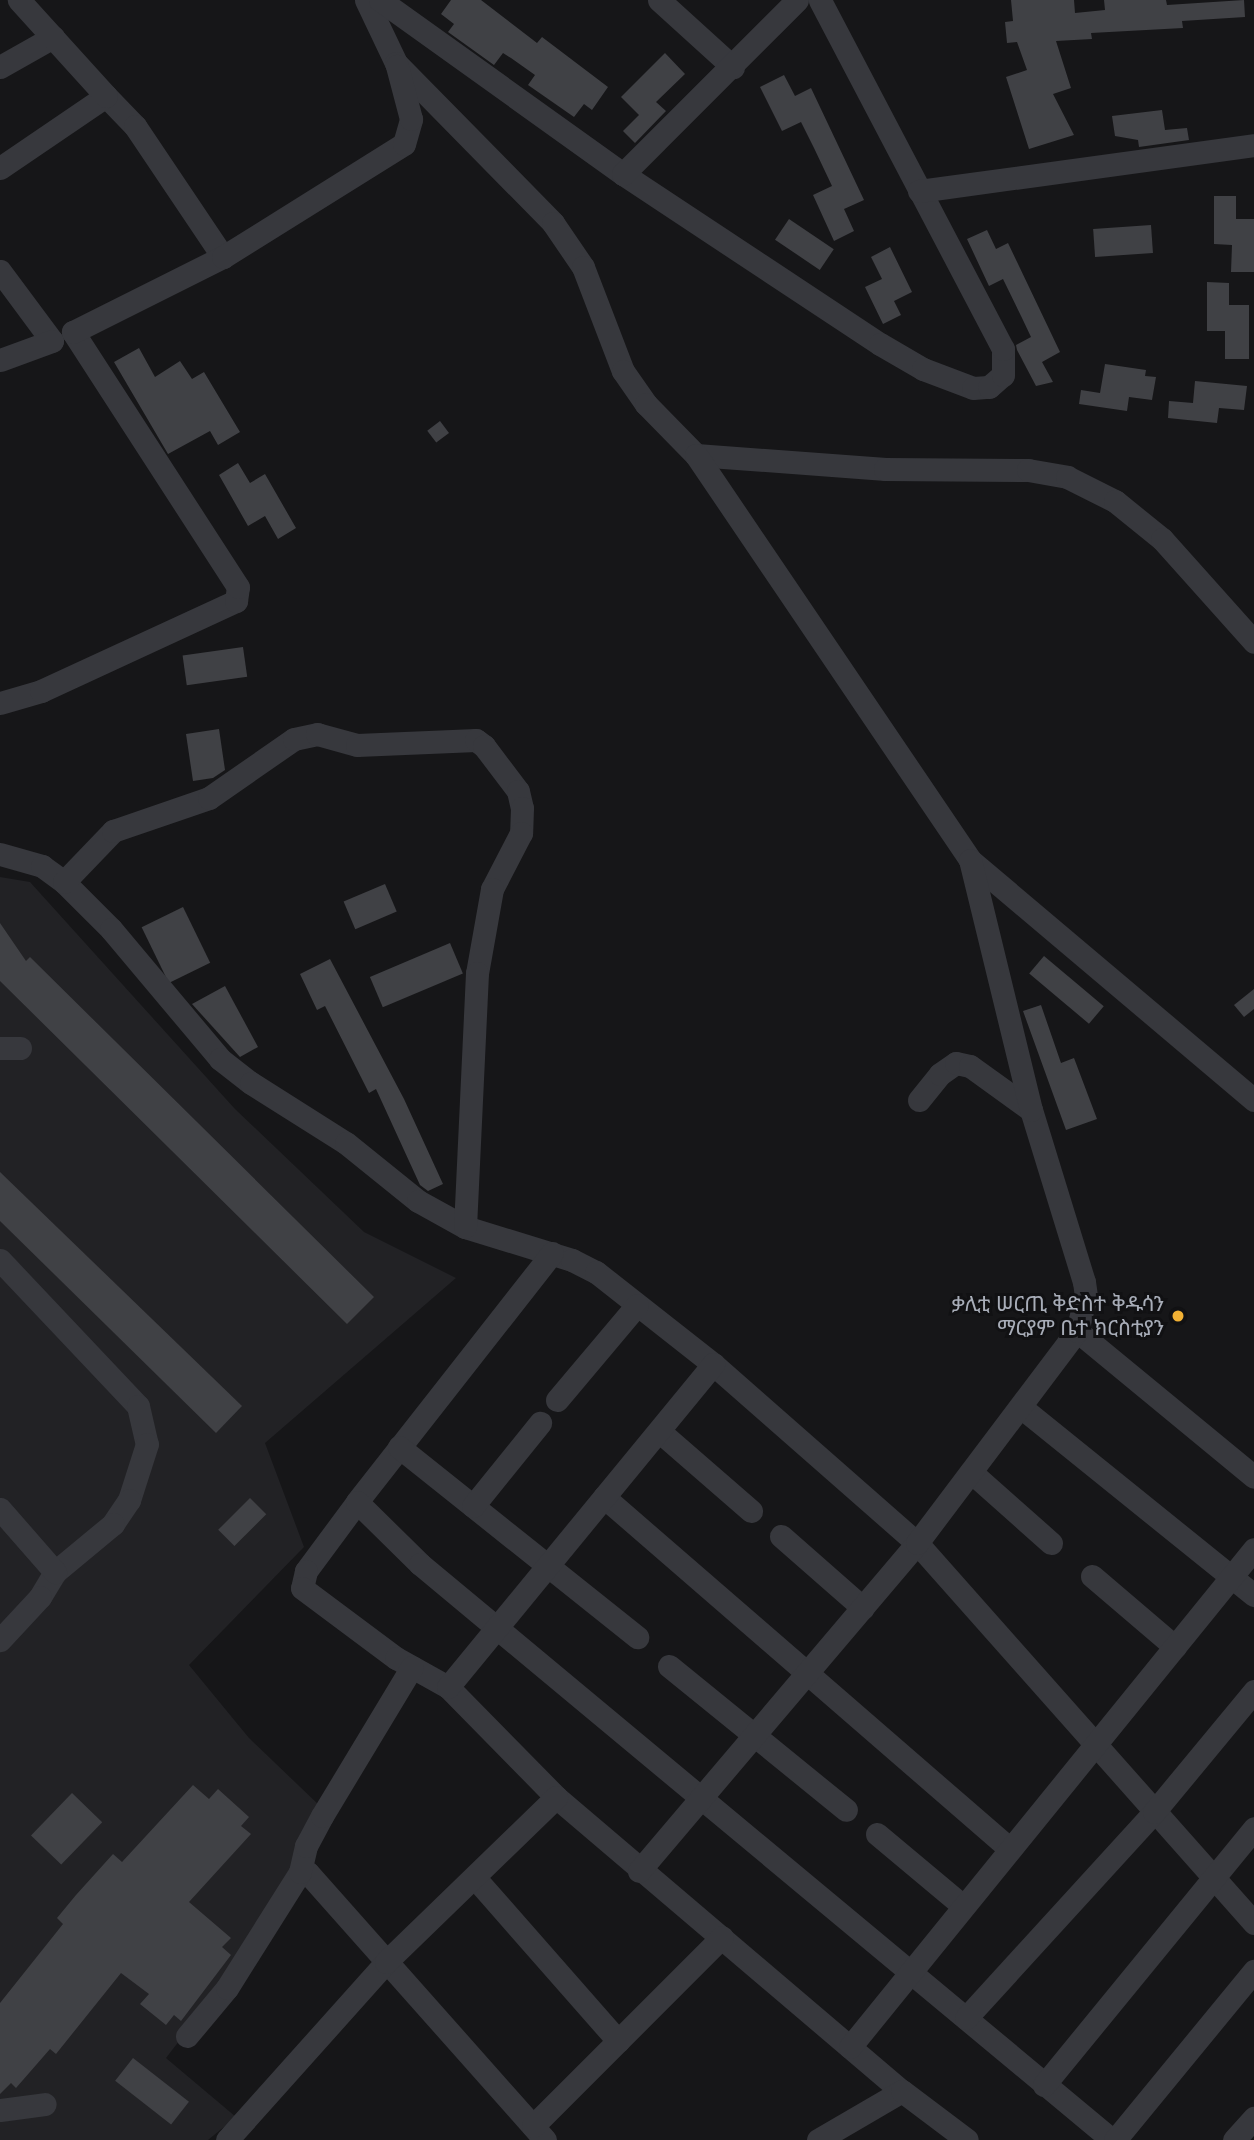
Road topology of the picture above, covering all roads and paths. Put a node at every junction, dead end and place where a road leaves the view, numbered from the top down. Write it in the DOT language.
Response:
graph roads {
  1 [pos="366,0"];
  2 [pos="380,0"];
  3 [pos="659,0"];
  4 [pos="797,0"];
  5 [pos="820,0"];
  6 [pos="32,5"];
  7 [pos="53,37"];
  8 [pos="396,63"];
  9 [pos="0,67"];
  10 [pos="733,67"];
  11 [pos="106,96"];
  12 [pos="1254,145"];
  13 [pos="0,168"];
  14 [pos="623,174"];
  15 [pos="919,191"];
  16 [pos="223,257"];
  17 [pos="0,271"];
  18 [pos="73,332"];
  19 [pos="52,341"];
  20 [pos="0,359"];
  21 [pos="696,455"];
  22 [pos="1254,642"];
  23 [pos="0,703"];
  24 [pos="0,854"];
  25 [pos="970,860"];
  26 [pos="64,882"];
  27 [pos="919,1100"];
  28 [pos="1254,1100"];
  29 [pos="1031,1110"];
  30 [pos="466,1227"];
  31 [pos="552,1254"];
  32 [pos="0,1260"];
  33 [pos="637,1305"];
  34 [pos="1077,1331"];
  35 [pos="713,1364"];
  36 [pos="557,1400"];
  37 [pos="1021,1408"];
  38 [pos="540,1423"];
  39 [pos="659,1431"];
  40 [pos="399,1447"];
  41 [pos="971,1472"];
  42 [pos="1254,1477"];
  43 [pos="604,1496"];
  44 [pos="357,1502"];
  45 [pos="472,1506"];
  46 [pos="0,1509"];
  47 [pos="751,1511"];
  48 [pos="781,1536"];
  49 [pos="917,1543"];
  50 [pos="1051,1543"];
  51 [pos="1254,1549"];
  52 [pos="549,1566"];
  53 [pos="55,1572"];
  54 [pos="1092,1576"];
  55 [pos="1234,1576"];
  56 [pos="1254,1595"];
  57 [pos="863,1608"];
  58 [pos="499,1628"];
  59 [pos="636,1637"];
  60 [pos="0,1640"];
  61 [pos="1175,1647"];
  62 [pos="668,1666"];
  63 [pos="412,1667"];
  64 [pos="807,1671"];
  65 [pos="448,1687"];
  66 [pos="1254,1691"];
  67 [pos="755,1733"];
  68 [pos="1097,1744"];
  69 [pos="700,1796"];
  70 [pos="556,1797"];
  71 [pos="846,1810"];
  72 [pos="1154,1812"];
  73 [pos="1254,1828"];
  74 [pos="877,1834"];
  75 [pos="1010,1850"];
  76 [pos="639,1871"];
  77 [pos="300,1872"];
  78 [pos="475,1878"];
  79 [pos="1212,1880"];
  80 [pos="962,1905"];
  81 [pos="1254,1923"];
  82 [pos="722,1937"];
  83 [pos="386,1962"];
  84 [pos="911,1971"];
  85 [pos="1254,1972"];
  86 [pos="966,2018"];
  87 [pos="187,2036"];
  88 [pos="618,2041"];
  89 [pos="850,2047"];
  90 [pos="1044,2085"];
  91 [pos="902,2091"];
  92 [pos="46,2104"];
  93 [pos="0,2110"];
  94 [pos="1254,2118"];
  95 [pos="539,2133"];
  96 [pos="243,2135"];
  97 [pos="818,2140"];
  98 [pos="967,2140"];
  99 [pos="1114,2140"];
  100 [pos="1234,2140"];
  1 -- 8 [label="street"];
  2 -- 14 [label="street"];
  3 -- 10 [label="street"];
  4 -- 10 [label="street"];
  5 -- 15 [label="street"];
  6 -- 7 [label="street"];
  7 -- 9 [label="street"];
  7 -- 11 [label="street"];
  8 -- 16 [label="street"];
  8 -- 21 [label="street"];
  10 -- 14 [label="street"];
  11 -- 13 [label="street"];
  11 -- 16 [label="street"];
  12 -- 15 [label="street"];
  14 -- 15 [label="street"];
  16 -- 18 [label="street"];
  17 -- 19 [label="street"];
  18 -- 19 [label="street"];
  18 -- 23 [label="street"];
  19 -- 20 [label="street"];
  21 -- 22 [label="street"];
  21 -- 25 [label="street"];
  24 -- 26 [label="street"];
  25 -- 28 [label="street"];
  25 -- 29 [label="street"];
  26 -- 30 [label="street"];
  26 -- 30 [label="street"];
  27 -- 29 [label="street"];
  29 -- 34 [label="street"];
  30 -- 31 [label="street"];
  31 -- 33 [label="street"];
  31 -- 40 [label="street"];
  32 -- 53 [label="street"];
  33 -- 35 [label="street"];
  33 -- 36 [label="street"];
  34 -- 37 [label="street"];
  34 -- 42 [label="street"];
  35 -- 39 [label="street"];
  35 -- 49 [label="street"];
  37 -- 41 [label="street"];
  37 -- 55 [label="street"];
  38 -- 45 [label="street"];
  39 -- 43 [label="street"];
  39 -- 47 [label="street"];
  40 -- 44 [label="street"];
  40 -- 45 [label="street"];
  41 -- 49 [label="street"];
  41 -- 50 [label="street"];
  43 -- 52 [label="street"];
  43 -- 64 [label="street"];
  44 -- 58 [label="street"];
  44 -- 63 [label="street"];
  45 -- 52 [label="street"];
  46 -- 53 [label="street"];
  48 -- 57 [label="street"];
  49 -- 57 [label="street"];
  49 -- 68 [label="street"];
  51 -- 55 [label="street"];
  52 -- 58 [label="street"];
  52 -- 59 [label="street"];
  53 -- 60 [label="street"];
  54 -- 61 [label="street"];
  55 -- 56 [label="street"];
  55 -- 61 [label="street"];
  57 -- 64 [label="street"];
  58 -- 65 [label="street"];
  58 -- 69 [label="street"];
  61 -- 68 [label="street"];
  62 -- 67 [label="street"];
  63 -- 65 [label="street"];
  63 -- 77 [label="street"];
  64 -- 67 [label="street"];
  64 -- 75 [label="street"];
  65 -- 70 [label="street"];
  66 -- 72 [label="street"];
  67 -- 69 [label="street"];
  67 -- 71 [label="street"];
  68 -- 72 [label="street"];
  68 -- 75 [label="street"];
  69 -- 76 [label="street"];
  69 -- 84 [label="street"];
  70 -- 76 [label="street"];
  70 -- 78 [label="street"];
  72 -- 79 [label="street"];
  72 -- 86 [label="street"];
  73 -- 79 [label="street"];
  74 -- 80 [label="street"];
  75 -- 80 [label="street"];
  76 -- 82 [label="street"];
  77 -- 83 [label="street"];
  77 -- 87 [label="street"];
  78 -- 83 [label="street"];
  78 -- 88 [label="street"];
  79 -- 81 [label="street"];
  79 -- 90 [label="street"];
  80 -- 84 [label="street"];
  82 -- 88 [label="street"];
  82 -- 89 [label="street"];
  83 -- 95 [label="street"];
  83 -- 96 [label="street"];
  84 -- 86 [label="street"];
  84 -- 89 [label="street"];
  85 -- 99 [label="street"];
  86 -- 90 [label="street"];
  88 -- 95 [label="street"];
  89 -- 91 [label="street"];
  90 -- 99 [label="street"];
  91 -- 97 [label="street"];
  91 -- 98 [label="street"];
  92 -- 93 [label="street"];
  94 -- 100 [label="street"];
}
